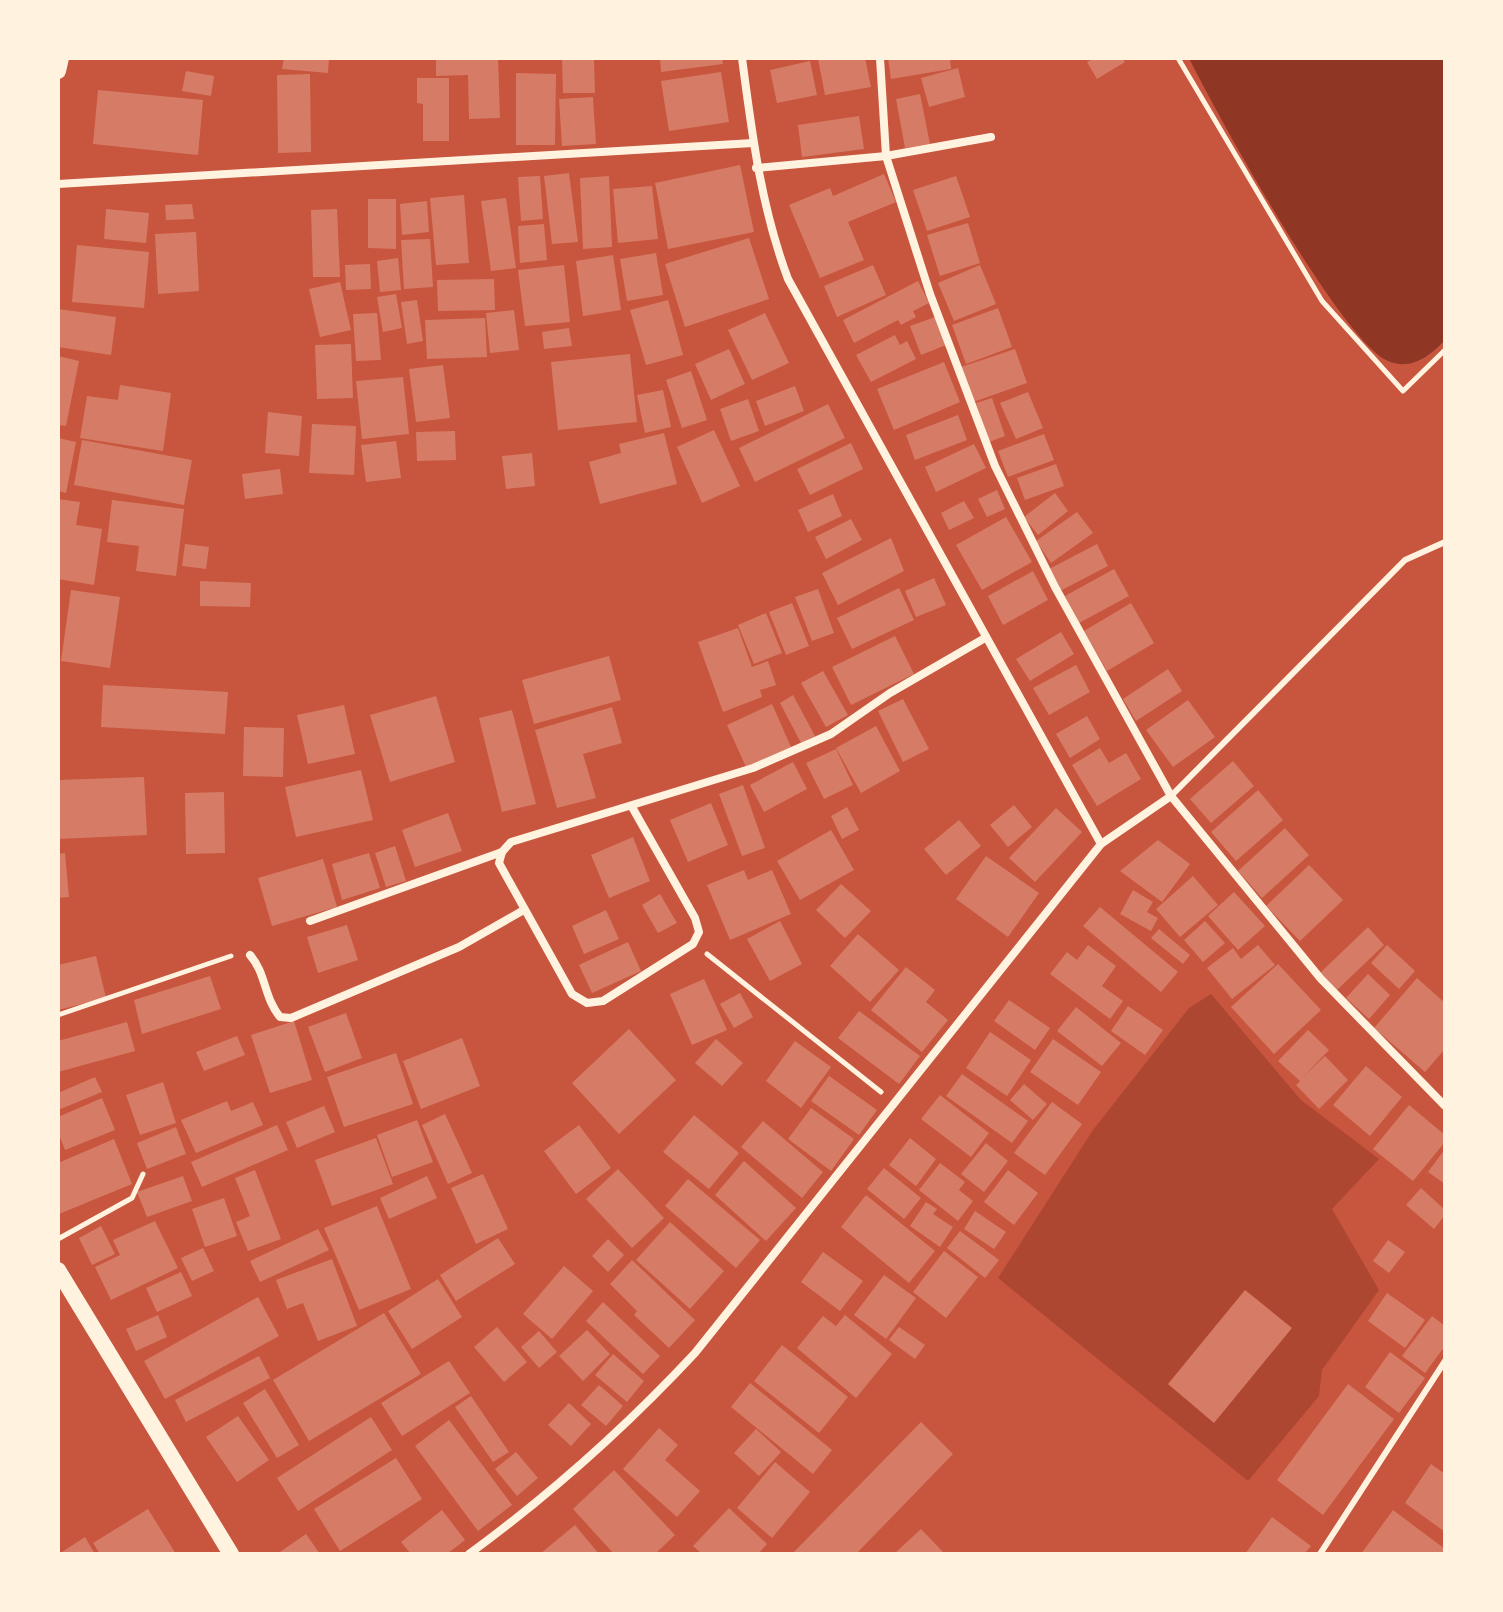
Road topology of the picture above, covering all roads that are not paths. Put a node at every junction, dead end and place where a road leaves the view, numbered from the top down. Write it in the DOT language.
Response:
graph roads {
  1 [pos="61,58"];
  2 [pos="742,58"];
  3 [pos="880,58"];
  4 [pos="58,71"];
  5 [pos="991,137"];
  6 [pos="753,143"];
  7 [pos="886,156"];
  8 [pos="756,168"];
  9 [pos="58,184"];
  10 [pos="1445,542"];
  11 [pos="985,638"];
  12 [pos="1171,796"];
  13 [pos="632,807"];
  14 [pos="1101,844"];
  15 [pos="502,852"];
  16 [pos="522,911"];
  17 [pos="310,921"];
  18 [pos="250,955"];
  19 [pos="1445,1106"];
  20 [pos="58,1270"];
  21 [pos="1445,1361"];
  22 [pos="231,1554"];
  23 [pos="469,1554"];
  24 [pos="1320,1554"];
  1 -- 4 [label="main road"];
  2 -- 6 [label="street"];
  3 -- 7 [label="street"];
  5 -- 7 [label="street"];
  6 -- 8 [label="street"];
  6 -- 9 [label="street"];
  7 -- 8 [label="street"];
  7 -- 12 [label="street"];
  8 -- 11 [label="street"];
  10 -- 12 [label="lane"];
  11 -- 13 [label="street"];
  11 -- 14 [label="street"];
  12 -- 14 [label="street"];
  12 -- 19 [label="street"];
  13 -- 15 [label="street"];
  13 -- 16 [label="street"];
  14 -- 23 [label="street"];
  15 -- 16 [label="street"];
  15 -- 17 [label="street"];
  16 -- 18 [label="street"];
  20 -- 22 [label="main road"];
  21 -- 24 [label="lane"];
}
